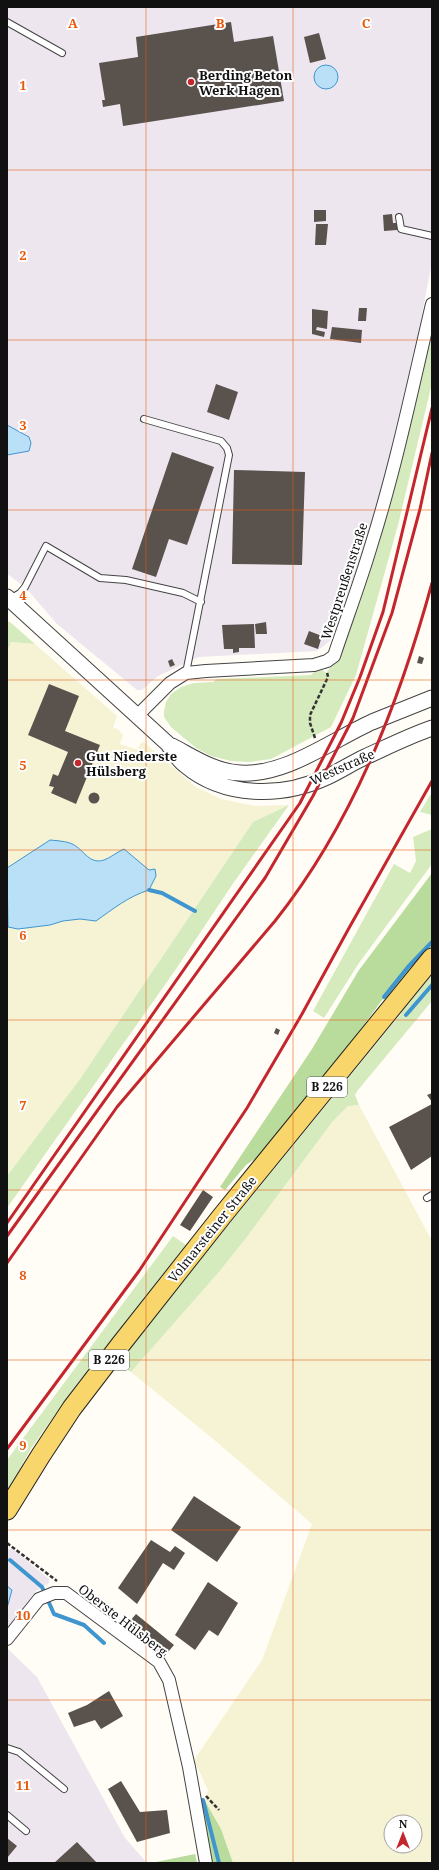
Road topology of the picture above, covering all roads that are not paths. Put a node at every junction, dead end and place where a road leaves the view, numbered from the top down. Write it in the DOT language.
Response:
graph roads {
  1 [pos="7,22"];
  2 [pos="62,53"];
  3 [pos="399,217"];
  4 [pos="432,236"];
  5 [pos="432,304"];
  6 [pos="144,419"];
  7 [pos="8,599"];
  8 [pos="201,602"];
  9 [pos="186,674"];
  10 [pos="432,698"];
  11 [pos="137,716"];
  12 [pos="432,728"];
  13 [pos="168,744"];
  14 [pos="432,958"];
  15 [pos="7,1510"];
  16 [pos="7,1639"];
  17 [pos="7,1748"];
  18 [pos="64,1789"];
  19 [pos="7,1815"];
  20 [pos="26,1831"];
  21 [pos="206,1863"];
  1 -- 2 [label="lane"];
  3 -- 4 [label="lane"];
  5 -- 9 [label="street, Westpreußenstraße"];
  6 -- 8 [label="lane"];
  7 -- 8 [label="lane"];
  7 -- 11 [label="street, Weststraße"];
  8 -- 9 [label="lane"];
  9 -- 11 [label="street"];
  10 -- 13 [label="street, Weststraße"];
  11 -- 13 [label="street, Weststraße"];
  12 -- 13 [label="street, Weststraße"];
  14 -- 15 [label="main road, Volmarsteiner Straße / B 226"];
  16 -- 21 [label="street, Oberste Hülsberg"];
  17 -- 18 [label="lane"];
  19 -- 20 [label="lane"];
}
